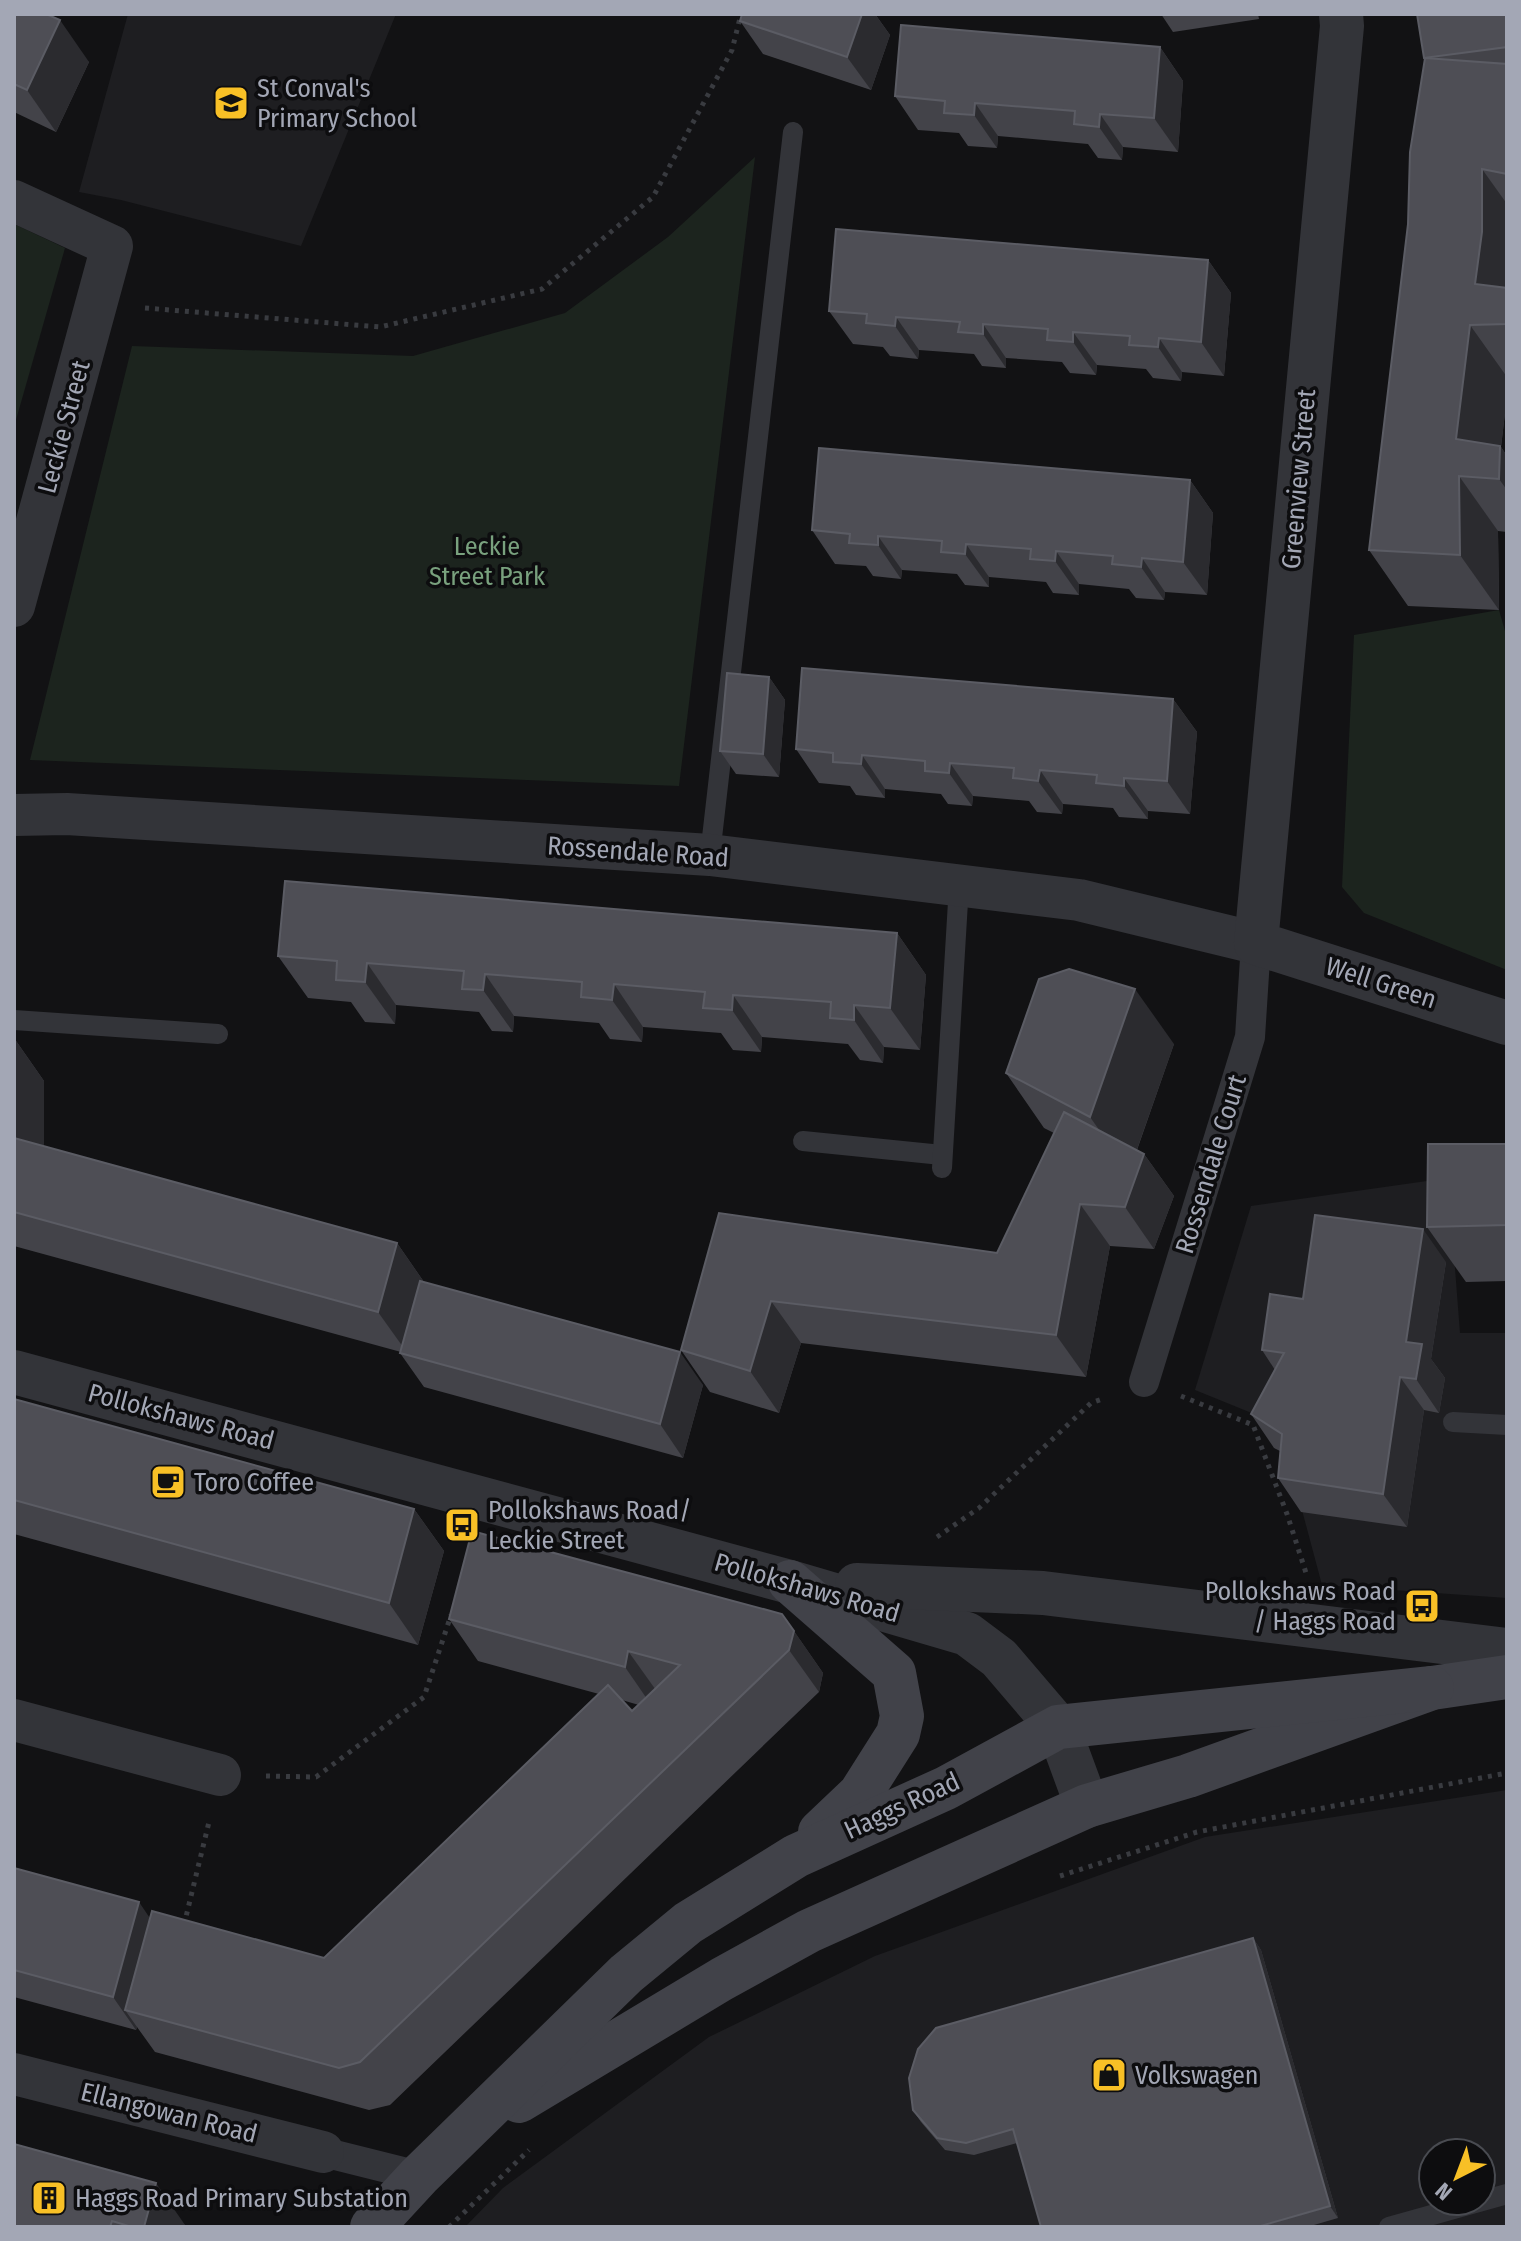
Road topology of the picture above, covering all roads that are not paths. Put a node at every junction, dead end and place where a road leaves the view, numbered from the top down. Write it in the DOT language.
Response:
graph roads {
  1 [pos="1341,14"];
  2 [pos="793,132"];
  3 [pos="14,201"];
  4 [pos="14,606"];
  5 [pos="14,815"];
  6 [pos="710,855"];
  7 [pos="959,885"];
  8 [pos="1256,943"];
  9 [pos="14,1020"];
  10 [pos="1507,1023"];
  11 [pos="218,1034"];
  12 [pos="803,1141"];
  13 [pos="14,1372"];
  14 [pos="1144,1382"];
  15 [pos="1453,1422"];
  16 [pos="1507,1425"];
  17 [pos="790,1582"];
  18 [pos="1507,1650"];
  19 [pos="1507,1677"];
  20 [pos="1432,1688"];
  21 [pos="14,1720"];
  22 [pos="1058,1727"];
  23 [pos="220,1775"];
  24 [pos="1087,1806"];
  25 [pos="796,1856"];
  26 [pos="14,2074"];
  27 [pos="465,2133"];
  28 [pos="323,2152"];
  29 [pos="419,2176"];
  30 [pos="1507,2194"];
  31 [pos="372,2227"];
  32 [pos="1389,2227"];
  1 -- 8 [label="street, Greenview Street"];
  2 -- 6 [label="lane"];
  3 -- 4 [label="street, Leckie Street"];
  5 -- 6 [label="street, Rossendale Road"];
  6 -- 7 [label="street, Rossendale Road"];
  7 -- 8 [label="street, Rossendale Road"];
  7 -- 12 [label="lane"];
  8 -- 10 [label="street, Well Green"];
  8 -- 14 [label="street, Rossendale Court"];
  9 -- 11 [label="lane"];
  13 -- 17 [label="street, Pollokshaws Road"];
  15 -- 16 [label="lane"];
  17 -- 18 [label="street"];
  17 -- 22 [label="street, Pollokshaws Road"];
  17 -- 25 [label="main road"];
  19 -- 20 [label="main road"];
  20 -- 22 [label="main road, Haggs Road"];
  20 -- 24 [label="main road"];
  21 -- 23 [label="street"];
  22 -- 24 [label="street, Pollokshaws Road"];
  22 -- 25 [label="main road, Haggs Road"];
  24 -- 27 [label="main road, Haggs Road"];
  25 -- 27 [label="main road, Haggs Road"];
  26 -- 28 [label="street, Ellangowan Road"];
  27 -- 29 [label="main road, Haggs Road"];
  28 -- 29 [label="street"];
  29 -- 31 [label="main road, Haggs Road"];
  30 -- 32 [label="lane"];
}
